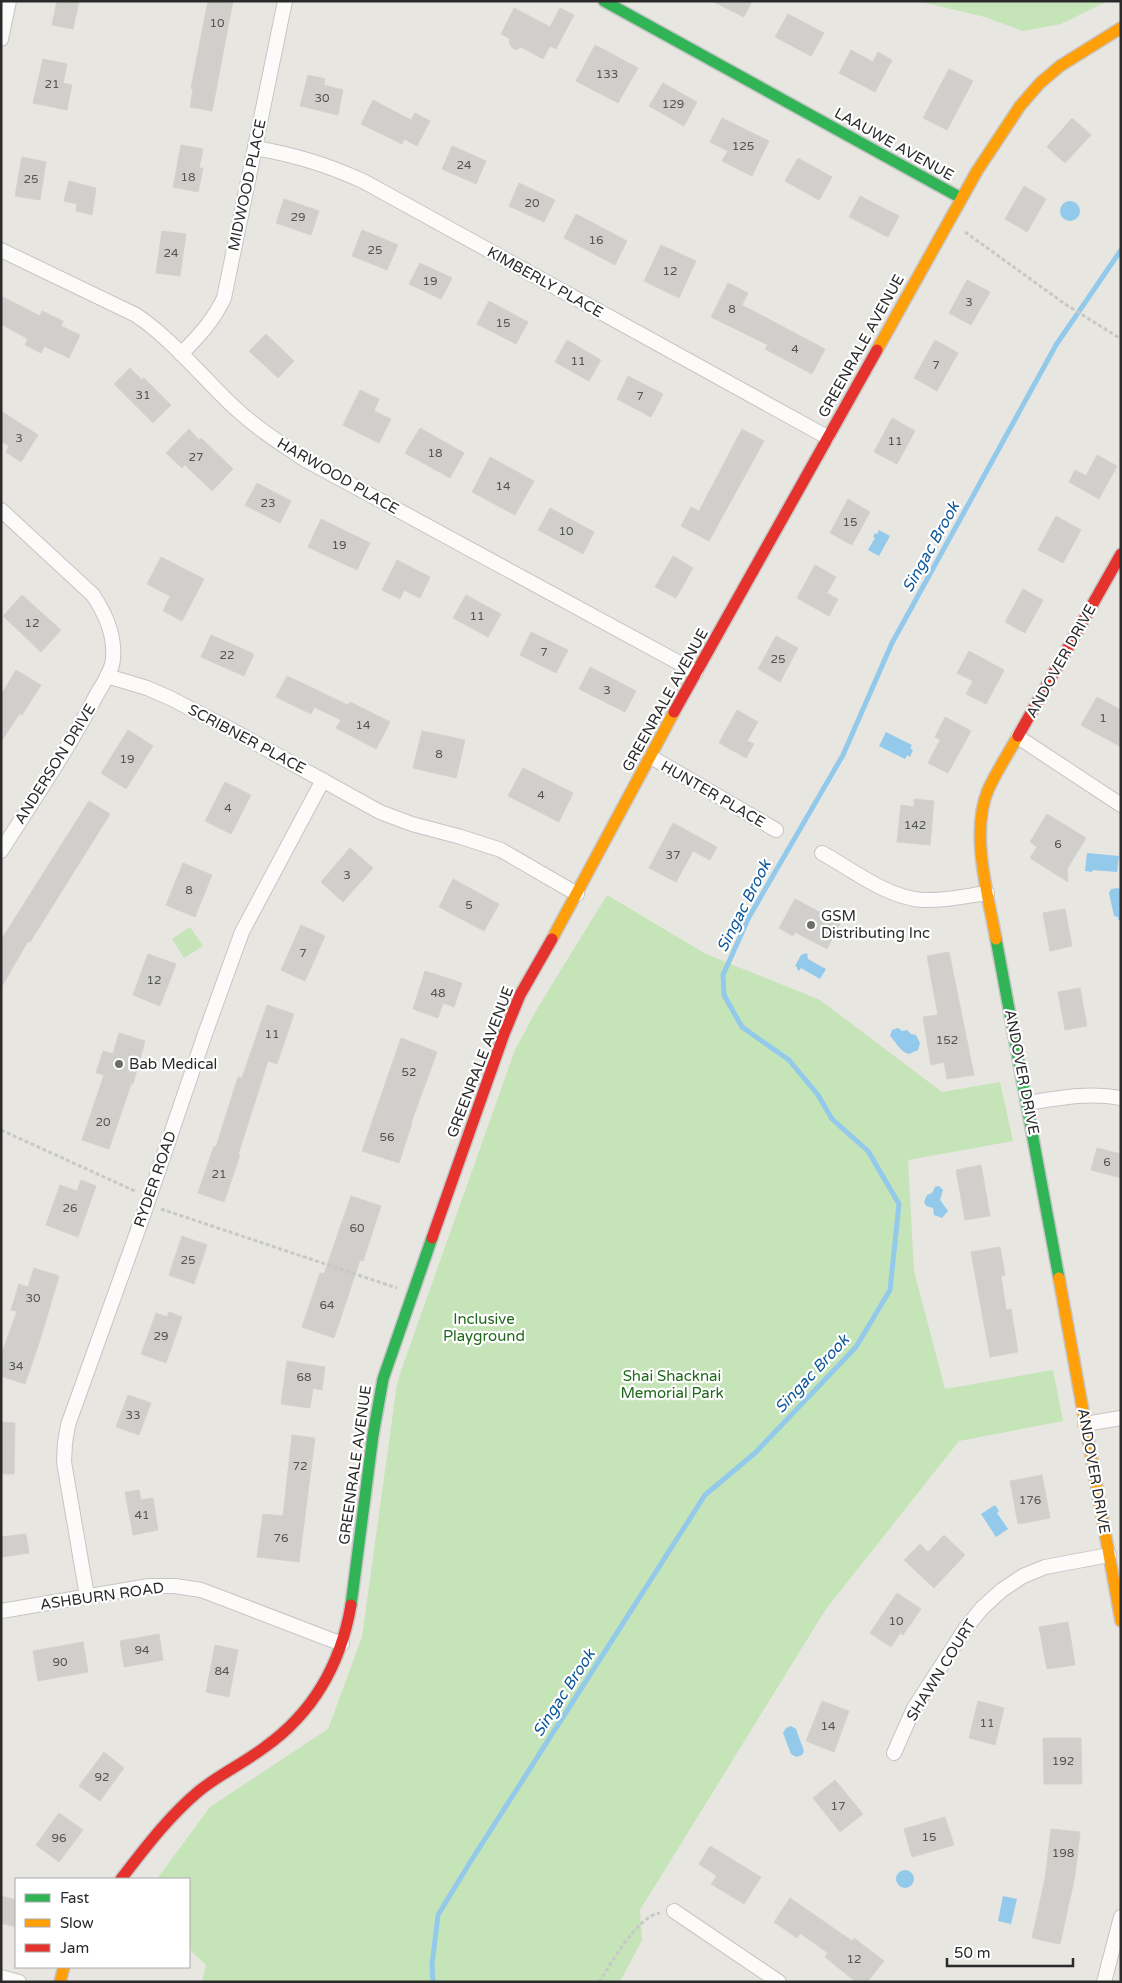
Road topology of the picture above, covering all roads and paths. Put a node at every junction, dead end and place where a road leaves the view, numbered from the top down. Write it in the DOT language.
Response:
graph roads {
  1 [pos="9,1"];
  2 [pos="285,1"];
  3 [pos="604,1"];
  4 [pos="1121,28"];
  5 [pos="1,39"];
  6 [pos="255,148"];
  7 [pos="961,198"];
  8 [pos="965,232"];
  9 [pos="1,250"];
  10 [pos="1121,339"];
  11 [pos="181,354"];
  12 [pos="827,437"];
  13 [pos="1,510"];
  14 [pos="1121,554"];
  15 [pos="696,672"];
  16 [pos="107,676"];
  17 [pos="1018,737"];
  18 [pos="651,757"];
  19 [pos="323,780"];
  20 [pos="1121,805"];
  21 [pos="776,830"];
  22 [pos="1,851"];
  23 [pos="822,853"];
  24 [pos="988,893"];
  25 [pos="577,894"];
  26 [pos="1121,1098"];
  27 [pos="1028,1103"];
  28 [pos="1,1130"];
  29 [pos="148,1201"];
  30 [pos="412,1293"];
  31 [pos="1121,1418"];
  32 [pos="1086,1424"];
  33 [pos="1109,1555"];
  34 [pos="87,1596"];
  35 [pos="1,1611"];
  36 [pos="1121,1621"];
  37 [pos="342,1644"];
  38 [pos="894,1753"];
  39 [pos="122,1878"];
  40 [pos="674,1910"];
  41 [pos="1121,1917"];
  42 [pos="64,1968"];
  43 [pos="1,1977"];
  44 [pos="18,1982"];
  45 [pos="60,1982"];
  46 [pos="599,1982"];
  47 [pos="779,1982"];
  48 [pos="1104,1982"];
  1 -- 5 [label="street"];
  2 -- 6 [label="street, MIDWOOD PLACE"];
  3 -- 7 [label="street, LAAUWE AVENUE"];
  4 -- 7 [label="street, LAAUWE AVENUE"];
  6 -- 11 [label="street, MIDWOOD PLACE"];
  6 -- 12 [label="street, KIMBERLY PLACE"];
  7 -- 12 [label="street, GREENRALE AVENUE"];
  8 -- 10 [label="path"];
  9 -- 11 [label="street, HARWOOD PLACE"];
  11 -- 15 [label="street, HARWOOD PLACE"];
  12 -- 15 [label="street, GREENRALE AVENUE"];
  13 -- 16 [label="street"];
  14 -- 17 [label="street, ANDOVER DRIVE"];
  15 -- 18 [label="street, GREENRALE AVENUE"];
  16 -- 19 [label="street, SCRIBNER PLACE"];
  16 -- 22 [label="street, ANDERSON DRIVE"];
  17 -- 20 [label="street"];
  17 -- 24 [label="street, ANDOVER DRIVE"];
  18 -- 21 [label="street, HUNTER PLACE"];
  18 -- 25 [label="street, GREENRALE AVENUE"];
  19 -- 25 [label="street, SCRIBNER PLACE"];
  19 -- 29 [label="street, RYDER ROAD"];
  23 -- 24 [label="street"];
  24 -- 27 [label="street, ANDOVER DRIVE"];
  25 -- 30 [label="street, GREENRALE AVENUE"];
  26 -- 27 [label="street"];
  27 -- 32 [label="street, ANDOVER DRIVE"];
  28 -- 29 [label="path"];
  29 -- 30 [label="path"];
  29 -- 34 [label="street, RYDER ROAD"];
  30 -- 37 [label="street, GREENRALE AVENUE"];
  31 -- 32 [label="street"];
  32 -- 33 [label="street, ANDOVER DRIVE"];
  33 -- 36 [label="street, ANDOVER DRIVE"];
  33 -- 38 [label="street, SHAWN COURT"];
  34 -- 35 [label="street, ASHBURN ROAD"];
  34 -- 37 [label="street, ASHBURN ROAD"];
  37 -- 39 [label="street, GREENRALE AVENUE"];
  40 -- 46 [label="path"];
  40 -- 47 [label="street"];
  41 -- 48 [label="street"];
  42 -- 45 [label="street"];
  43 -- 44 [label="street"];
}
